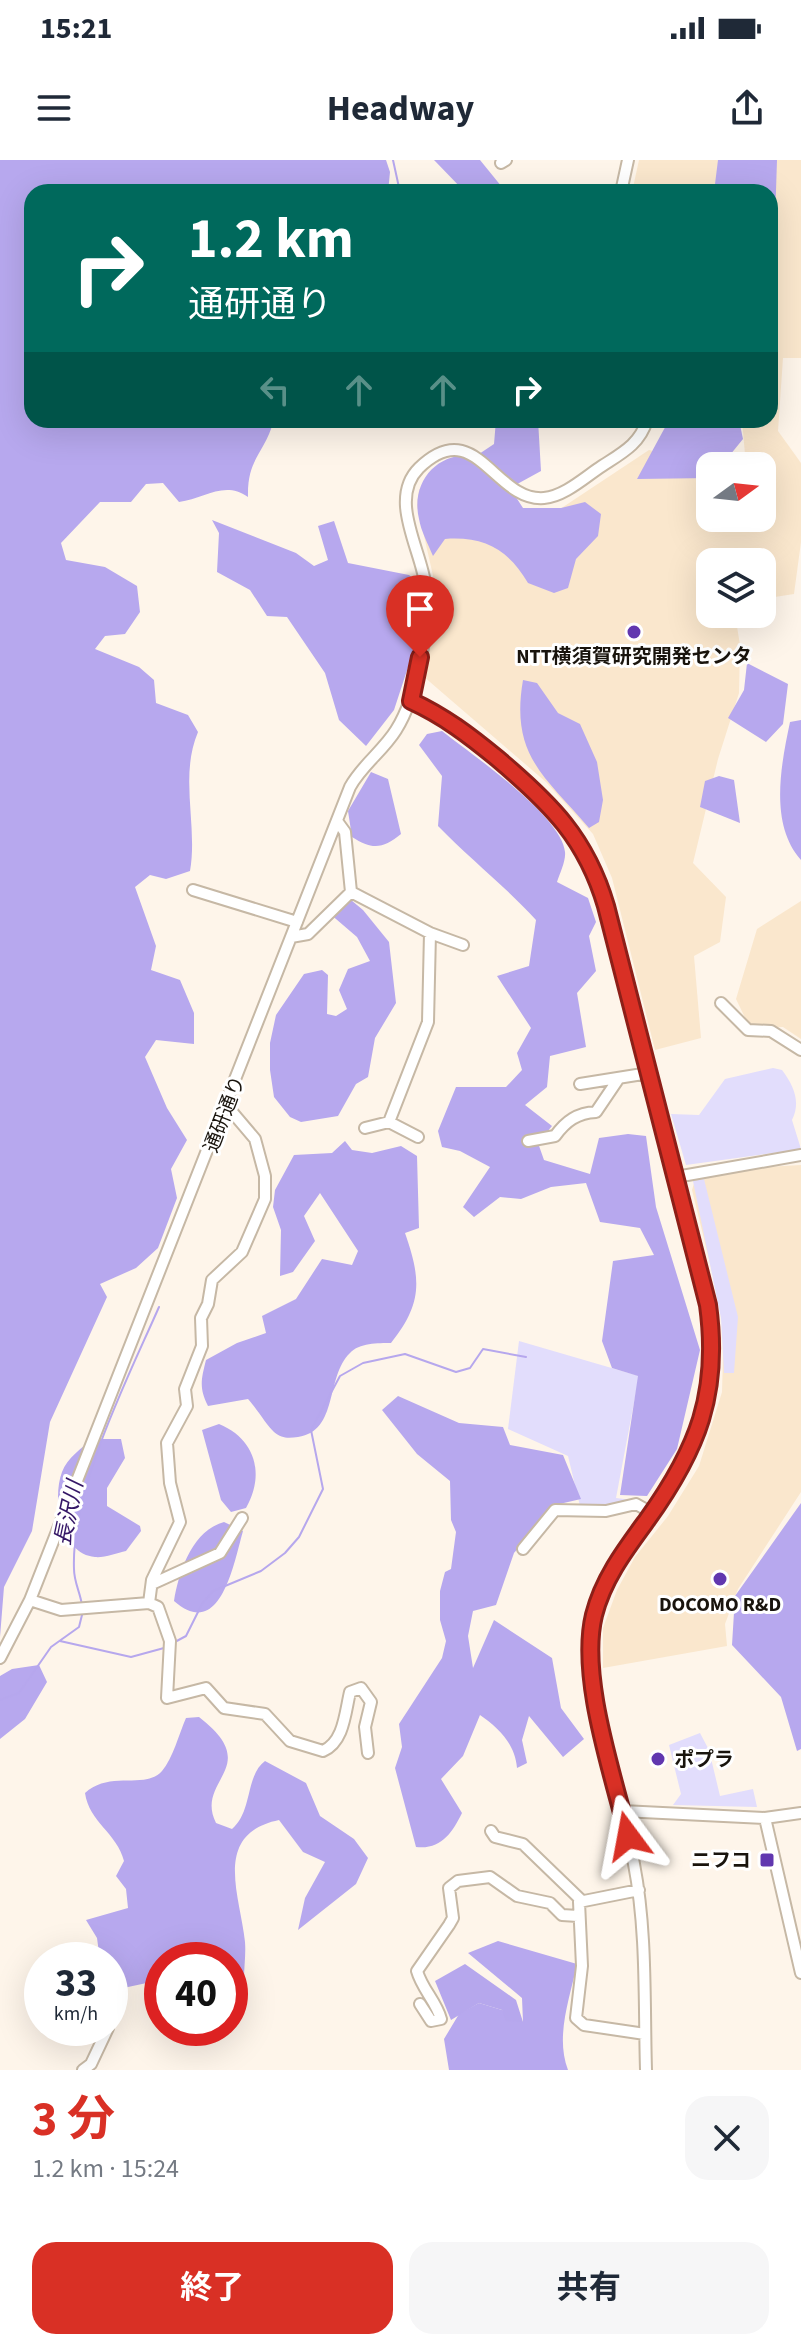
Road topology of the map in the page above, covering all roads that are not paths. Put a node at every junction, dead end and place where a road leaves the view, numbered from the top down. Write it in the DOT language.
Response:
graph roads {
  1 [pos="628,160"];
  2 [pos="623,184"];
  3 [pos="644,428"];
  4 [pos="411,701"];
  5 [pos="337,821"];
  6 [pos="193,890"];
  7 [pos="351,892"];
  8 [pos="297,922"];
  9 [pos="430,933"];
  10 [pos="291,937"];
  11 [pos="463,945"];
  12 [pos="721,1003"];
  13 [pos="801,1050"];
  14 [pos="649,1073"];
  15 [pos="619,1078"];
  16 [pos="580,1084"];
  17 [pos="227,1106"];
  18 [pos="389,1122"];
  19 [pos="365,1128"];
  20 [pos="418,1137"];
  21 [pos="528,1141"];
  22 [pos="801,1155"];
  23 [pos="676,1177"];
  24 [pos="652,1513"];
  25 [pos="242,1518"];
  26 [pos="523,1549"];
  27 [pos="152,1584"];
  28 [pos="30,1600"];
  29 [pos="149,1603"];
  30 [pos="0,1658"];
  31 [pos="368,1753"];
  32 [pos="622,1811"];
  33 [pos="801,1813"];
  34 [pos="765,1818"];
  35 [pos="491,1831"];
  36 [pos="639,1890"];
  37 [pos="581,1900"];
  38 [pos="578,1916"];
  39 [pos="801,1973"];
  40 [pos="420,2004"];
  41 [pos="645,2034"];
  42 [pos="100,2046"];
  43 [pos="83,2070"];
  44 [pos="646,2070"];
  1 -- 2 [label="street"];
  3 -- 4 [label="street, 通研通り"];
  4 -- 5 [label="street, 通研通り"];
  4 -- 14 [label="street"];
  5 -- 7 [label="street"];
  5 -- 8 [label="street, 通研通り"];
  6 -- 8 [label="street"];
  7 -- 9 [label="street"];
  7 -- 10 [label="street"];
  8 -- 10 [label="street, 通研通り"];
  9 -- 11 [label="street"];
  9 -- 18 [label="street"];
  10 -- 17 [label="street, 通研通り"];
  12 -- 13 [label="street"];
  14 -- 15 [label="street"];
  14 -- 23 [label="street"];
  15 -- 16 [label="street"];
  15 -- 21 [label="street"];
  17 -- 27 [label="street"];
  17 -- 28 [label="street, 通研通り"];
  18 -- 19 [label="street"];
  18 -- 20 [label="street"];
  22 -- 23 [label="street"];
  23 -- 24 [label="street"];
  24 -- 26 [label="street"];
  24 -- 32 [label="street"];
  25 -- 27 [label="street"];
  27 -- 29 [label="street"];
  28 -- 29 [label="street"];
  28 -- 30 [label="street, 通研通り"];
  29 -- 31 [label="street"];
  32 -- 34 [label="street"];
  32 -- 36 [label="street"];
  33 -- 34 [label="street"];
  34 -- 39 [label="street"];
  35 -- 37 [label="street"];
  36 -- 37 [label="street"];
  36 -- 41 [label="street"];
  37 -- 38 [label="street"];
  38 -- 40 [label="street"];
  38 -- 41 [label="street"];
  41 -- 44 [label="street"];
  42 -- 43 [label="street"];
}
